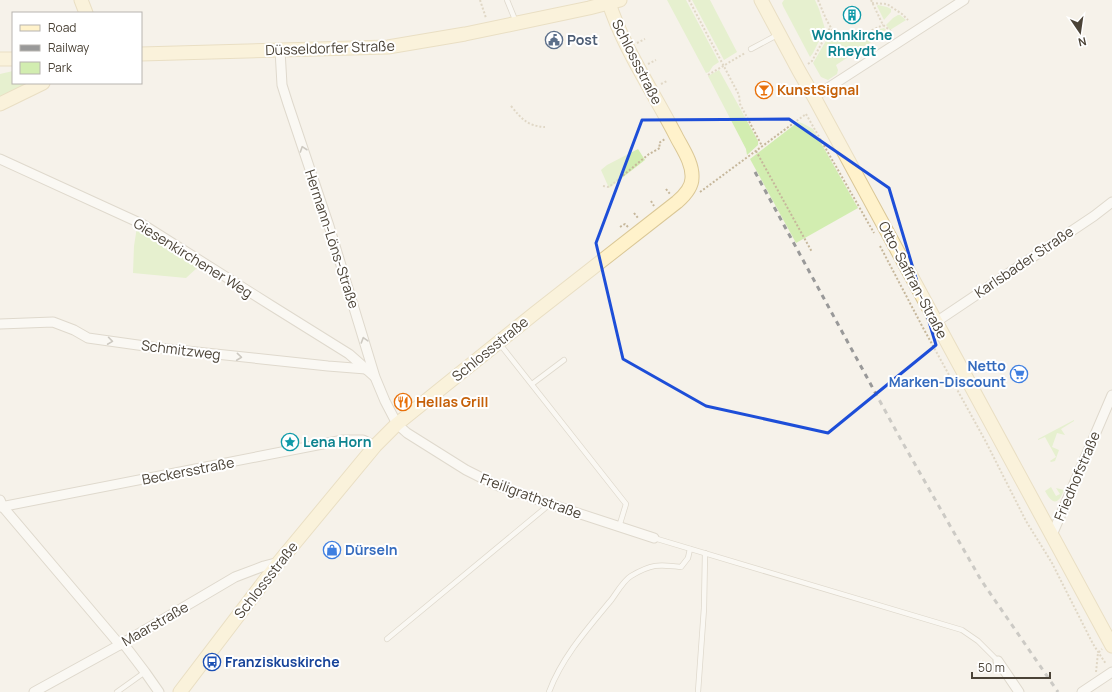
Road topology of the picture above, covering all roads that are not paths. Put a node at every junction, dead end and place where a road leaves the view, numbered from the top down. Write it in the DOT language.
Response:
graph roads {
  1 [pos="81,0"];
  2 [pos="507,0"];
  3 [pos="761,0"];
  4 [pos="772,0"];
  5 [pos="964,0"];
  6 [pos="612,1"];
  7 [pos="581,5"];
  8 [pos="86,12"];
  9 [pos="772,20"];
  10 [pos="516,23"];
  11 [pos="779,34"];
  12 [pos="752,49"];
  13 [pos="280,50"];
  14 [pos="142,54"];
  15 [pos="0,59"];
  16 [pos="12,59"];
  17 [pos="41,84"];
  18 [pos="814,97"];
  19 [pos="0,104"];
  20 [pos="0,160"];
  21 [pos="1112,202"];
  22 [pos="936,322"];
  23 [pos="0,324"];
  24 [pos="499,342"];
  25 [pos="564,360"];
  26 [pos="366,369"];
  27 [pos="375,377"];
  28 [pos="532,384"];
  29 [pos="1112,394"];
  30 [pos="397,424"];
  31 [pos="375,446"];
  32 [pos="550,504"];
  33 [pos="1,505"];
  34 [pos="619,527"];
  35 [pos="1052,535"];
  36 [pos="654,538"];
  37 [pos="690,549"];
  38 [pos="705,553"];
  39 [pos="279,562"];
  40 [pos="387,639"];
  41 [pos="121,644"];
  42 [pos="1111,644"];
  43 [pos="998,661"];
  44 [pos="1110,669"];
  45 [pos="145,672"];
  46 [pos="1098,681"];
  47 [pos="1112,681"];
  48 [pos="34,692"];
  49 [pos="117,692"];
  50 [pos="159,692"];
  51 [pos="180,692"];
  52 [pos="549,692"];
  53 [pos="698,692"];
  54 [pos="1019,692"];
  55 [pos="1082,692"];
  1 -- 8 [label="main road"];
  2 -- 10 [label="lane"];
  3 -- 9 [label="main road, Otto-Saffran-Straße"];
  4 -- 9 [label="main road, Otto-Saffran-Straße"];
  5 -- 18 [label="street"];
  6 -- 7 [label="main road, Düsseldorfer Straße"];
  6 -- 24 [label="main road, Schlossstraße"];
  7 -- 10 [label="main road, Düsseldorfer Straße"];
  9 -- 11 [label="main road, Otto-Saffran-Straße"];
  10 -- 13 [label="main road, Düsseldorfer Straße"];
  11 -- 12 [label="lane"];
  11 -- 18 [label="main road, Otto-Saffran-Straße"];
  13 -- 14 [label="main road, Düsseldorfer Straße"];
  27 -- 13 [label="street, Hermann-Löns-Straße, one-way"];
  15 -- 16 [label="main road"];
  17 -- 19 [label="main road"];
  18 -- 22 [label="main road, Otto-Saffran-Straße"];
  20 -- 26 [label="street, Giesenkirchener Weg"];
  21 -- 22 [label="street, Karlsbader Straße"];
  22 -- 35 [label="main road, Otto-Saffran-Straße"];
  23 -- 26 [label="street, Schmitzweg, one-way"];
  24 -- 28 [label="lane"];
  24 -- 30 [label="main road, Schlossstraße"];
  25 -- 28 [label="lane"];
  26 -- 27 [label="street, Giesenkirchener Weg"];
  27 -- 30 [label="street, Hermann-Löns-Straße"];
  28 -- 34 [label="lane"];
  29 -- 35 [label="street, Friedhofstraße"];
  30 -- 31 [label="main road, Schlossstraße"];
  30 -- 32 [label="street, Freiligrathstraße"];
  31 -- 33 [label="street, Beckersstraße"];
  31 -- 39 [label="main road, Schlossstraße"];
  32 -- 34 [label="street, Freiligrathstraße"];
  32 -- 40 [label="lane"];
  33 -- 41 [label="street"];
  34 -- 36 [label="street, Freiligrathstraße"];
  35 -- 42 [label="main road, Otto-Saffran-Straße"];
  36 -- 37 [label="lane"];
  37 -- 38 [label="lane"];
  37 -- 52 [label="lane"];
  38 -- 43 [label="lane"];
  38 -- 53 [label="lane"];
  39 -- 41 [label="street, Maarstraße"];
  39 -- 51 [label="main road, Schlossstraße"];
  41 -- 45 [label="street"];
  41 -- 48 [label="street, Maarstraße"];
  43 -- 54 [label="street"];
  44 -- 46 [label="street"];
  45 -- 49 [label="lane"];
  45 -- 50 [label="street"];
  46 -- 47 [label="street"];
  46 -- 55 [label="street"];
}
